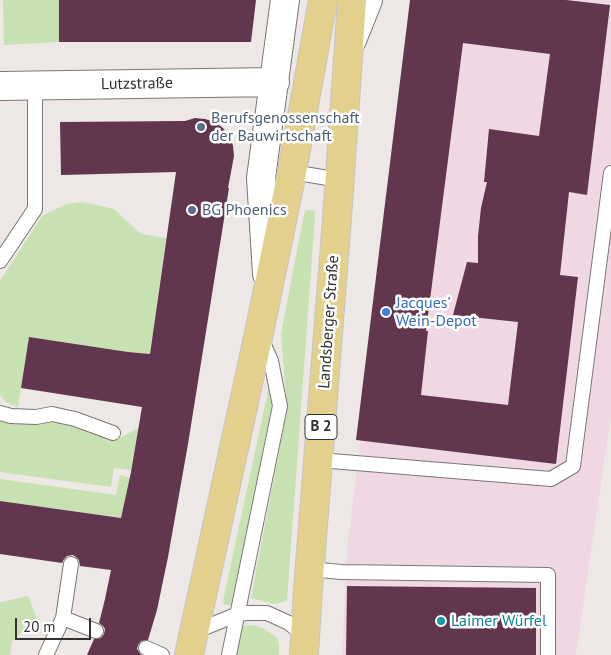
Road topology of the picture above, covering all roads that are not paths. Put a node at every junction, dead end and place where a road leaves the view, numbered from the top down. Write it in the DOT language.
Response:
graph roads {
  1 [pos="285,0"];
  2 [pos="323,0"];
  3 [pos="352,0"];
  4 [pos="368,0"];
  5 [pos="349,48"];
  6 [pos="275,82"];
  7 [pos="35,85"];
  8 [pos="0,86"];
  9 [pos="292,172"];
  10 [pos="611,173"];
  11 [pos="340,180"];
  12 [pos="0,261"];
  13 [pos="268,289"];
  14 [pos="259,333"];
  15 [pos="0,413"];
  16 [pos="113,433"];
  17 [pos="319,460"];
  18 [pos="71,564"];
  19 [pos="310,570"];
  20 [pos="238,614"];
  21 [pos="63,618"];
  22 [pos="96,631"];
  23 [pos="192,643"];
  24 [pos="304,645"];
  25 [pos="146,648"];
  26 [pos="46,655"];
  27 [pos="162,655"];
  28 [pos="229,655"];
  29 [pos="548,655"];
  1 -- 6 [label="street"];
  2 -- 9 [label="main road"];
  3 -- 5 [label="main road, Landsberger Straße / B 2"];
  4 -- 5 [label="street, Landsberger Straße"];
  5 -- 11 [label="main road, Landsberger Straße / B 2"];
  6 -- 7 [label="street, Lutzstraße"];
  6 -- 13 [label="street"];
  7 -- 8 [label="street, Lutzstraße"];
  7 -- 12 [label="lane"];
  9 -- 11 [label="lane"];
  9 -- 13 [label="main road"];
  10 -- 17 [label="lane"];
  11 -- 17 [label="main road, Landsberger Straße / B 2"];
  13 -- 14 [label="main road"];
  14 -- 20 [label="lane"];
  14 -- 23 [label="main road"];
  15 -- 16 [label="lane"];
  17 -- 19 [label="main road, Landsberger Straße / B 2"];
  18 -- 21 [label="lane"];
  19 -- 24 [label="main road, Landsberger Straße / B 2"];
  19 -- 29 [label="lane"];
  20 -- 23 [label="lane"];
  20 -- 24 [label="lane"];
  20 -- 28 [label="lane"];
  21 -- 22 [label="lane"];
  21 -- 26 [label="lane"];
  25 -- 27 [label="lane"];
}
